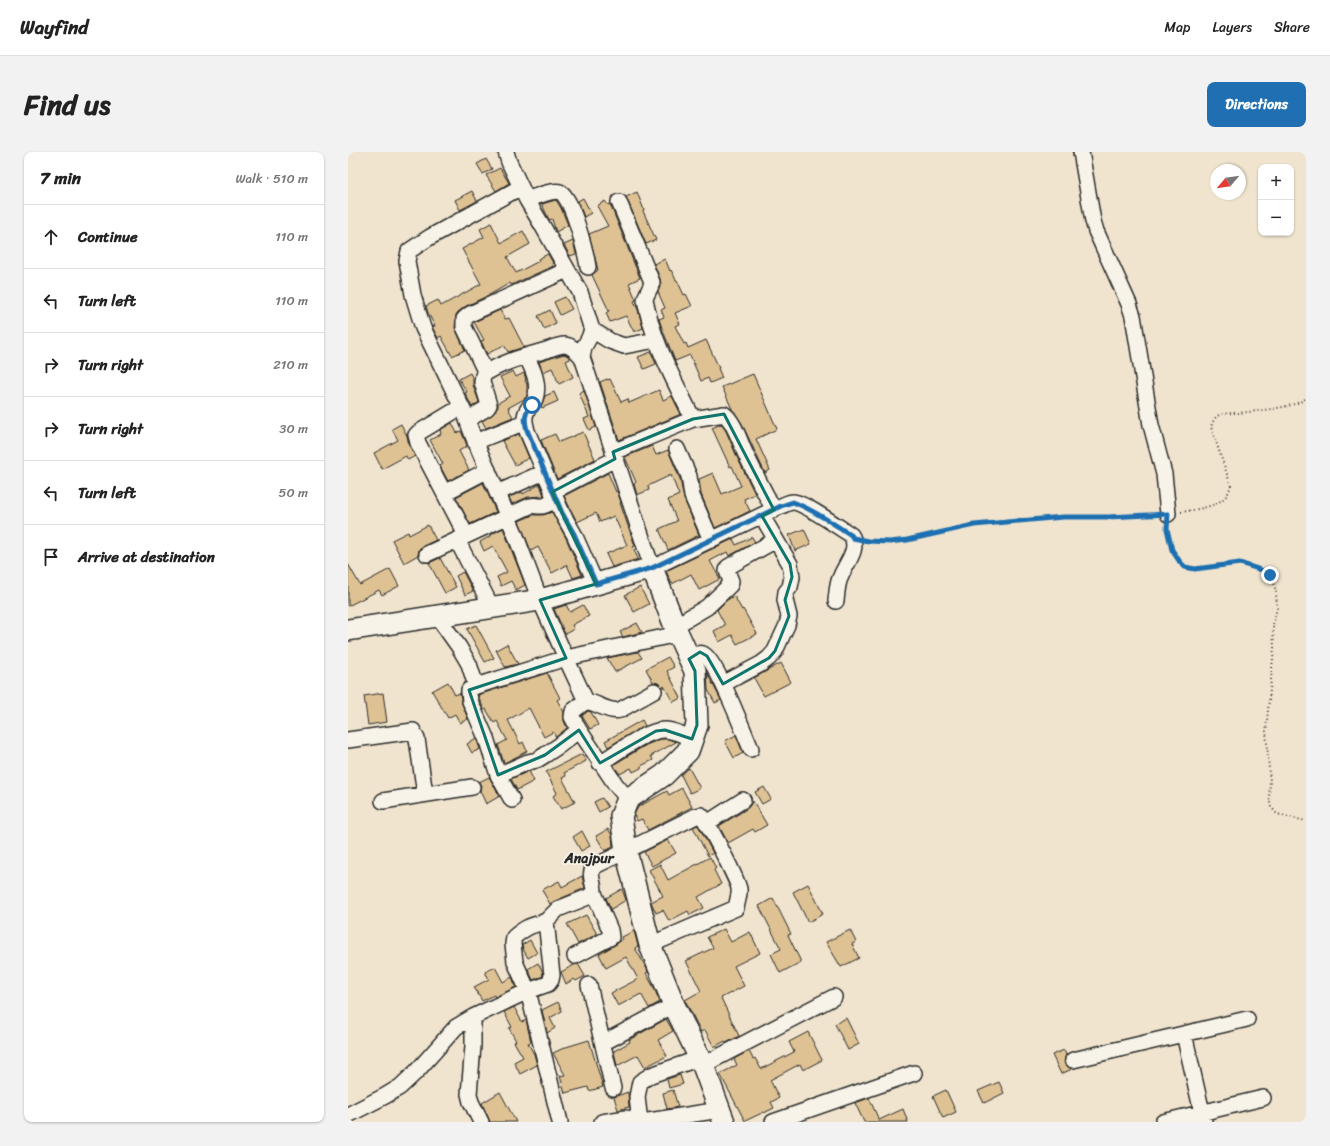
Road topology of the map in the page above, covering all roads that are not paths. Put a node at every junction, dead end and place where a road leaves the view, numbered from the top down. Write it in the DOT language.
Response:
graph roads {
  1 [pos="506,152"];
  2 [pos="1081,152"];
  3 [pos="524,193"];
  4 [pos="619,202"];
  5 [pos="588,267"];
  6 [pos="567,270"];
  7 [pos="592,330"];
  8 [pos="656,340"];
  9 [pos="526,356"];
  10 [pos="582,357"];
  11 [pos="486,373"];
  12 [pos="464,413"];
  13 [pos="692,419"];
  14 [pos="524,422"];
  15 [pos="475,442"];
  16 [pos="677,449"];
  17 [pos="614,455"];
  18 [pos="488,470"];
  19 [pos="544,472"];
  20 [pos="444,493"];
  21 [pos="497,493"];
  22 [pos="554,496"];
  23 [pos="768,513"];
  24 [pos="1168,514"];
  25 [pos="507,516"];
  26 [pos="461,538"];
  27 [pos="711,540"];
  28 [pos="776,540"];
  29 [pos="428,554"];
  30 [pos="652,568"];
  31 [pos="596,584"];
  32 [pos="540,600"];
  33 [pos="836,601"];
  34 [pos="492,608"];
  35 [pos="437,616"];
  36 [pos="348,630"];
  37 [pos="676,630"];
  38 [pos="566,658"];
  39 [pos="689,659"];
  40 [pos="723,684"];
  41 [pos="476,686"];
  42 [pos="654,691"];
  43 [pos="586,701"];
  44 [pos="579,730"];
  45 [pos="692,739"];
  46 [pos="348,740"];
  47 [pos="751,749"];
  48 [pos="600,763"];
  49 [pos="498,775"];
  50 [pos="472,787"];
  51 [pos="425,794"];
  52 [pos="628,799"];
  53 [pos="512,800"];
  54 [pos="743,800"];
  55 [pos="383,801"];
  56 [pos="707,823"];
  57 [pos="626,851"];
  58 [pos="594,893"];
  59 [pos="546,921"];
  60 [pos="650,945"];
  61 [pos="575,956"];
  62 [pos="589,985"];
  63 [pos="528,991"];
  64 [pos="834,998"];
  65 [pos="674,1005"];
  66 [pos="1247,1019"];
  67 [pos="464,1022"];
  68 [pos="1184,1034"];
  69 [pos="603,1043"];
  70 [pos="1073,1060"];
  71 [pos="701,1061"];
  72 [pos="914,1073"];
  73 [pos="613,1088"];
  74 [pos="1263,1098"];
  75 [pos="348,1115"];
  76 [pos="722,1116"];
  77 [pos="1203,1117"];
  78 [pos="481,1122"];
  79 [pos="560,1122"];
  80 [pos="602,1122"];
  81 [pos="641,1122"];
  82 [pos="773,1122"];
  83 [pos="1163,1122"];
  1 -- 3 [label="street"];
  2 -- 24 [label="street"];
  3 -- 5 [label="street"];
  3 -- 6 [label="street"];
  3 -- 12 [label="street"];
  4 -- 8 [label="street"];
  6 -- 7 [label="street"];
  6 -- 11 [label="street"];
  7 -- 8 [label="street"];
  7 -- 10 [label="street"];
  8 -- 13 [label="street"];
  9 -- 10 [label="street"];
  9 -- 11 [label="street"];
  9 -- 14 [label="street"];
  10 -- 17 [label="street"];
  11 -- 12 [label="street"];
  12 -- 15 [label="street"];
  12 -- 20 [label="street"];
  13 -- 17 [label="street"];
  13 -- 23 [label="street"];
  14 -- 15 [label="street"];
  14 -- 19 [label="street"];
  15 -- 18 [label="street"];
  16 -- 27 [label="street"];
  17 -- 22 [label="street"];
  17 -- 30 [label="street"];
  18 -- 20 [label="street"];
  18 -- 21 [label="street"];
  19 -- 21 [label="street"];
  19 -- 22 [label="street"];
  20 -- 26 [label="street"];
  21 -- 25 [label="street"];
  22 -- 25 [label="street"];
  22 -- 31 [label="street"];
  23 -- 27 [label="street"];
  23 -- 28 [label="street"];
  23 -- 33 [label="street"];
  25 -- 26 [label="street"];
  25 -- 32 [label="street"];
  26 -- 29 [label="street"];
  26 -- 34 [label="street"];
  27 -- 30 [label="street"];
  28 -- 37 [label="street"];
  28 -- 40 [label="street"];
  30 -- 31 [label="main road"];
  30 -- 37 [label="main road"];
  31 -- 32 [label="main road"];
  32 -- 34 [label="main road"];
  32 -- 38 [label="street"];
  34 -- 35 [label="main road"];
  35 -- 36 [label="main road"];
  35 -- 41 [label="street"];
  37 -- 38 [label="street"];
  37 -- 39 [label="main road"];
  38 -- 41 [label="street"];
  38 -- 43 [label="street"];
  39 -- 40 [label="street"];
  39 -- 45 [label="main road"];
  40 -- 47 [label="street"];
  41 -- 49 [label="street"];
  42 -- 43 [label="street"];
  43 -- 44 [label="street"];
  44 -- 48 [label="street"];
  44 -- 49 [label="street"];
  45 -- 48 [label="street"];
  45 -- 52 [label="main road"];
  46 -- 51 [label="street"];
  48 -- 52 [label="street"];
  49 -- 53 [label="street"];
  50 -- 51 [label="street"];
  51 -- 55 [label="street"];
  52 -- 57 [label="main road"];
  54 -- 56 [label="street"];
  56 -- 57 [label="street"];
  56 -- 60 [label="street"];
  57 -- 58 [label="street"];
  57 -- 60 [label="main road"];
  58 -- 59 [label="street"];
  58 -- 61 [label="street"];
  59 -- 63 [label="street"];
  59 -- 63 [label="street"];
  60 -- 65 [label="main road"];
  62 -- 69 [label="street"];
  63 -- 67 [label="street"];
  63 -- 79 [label="street"];
  64 -- 71 [label="street"];
  65 -- 69 [label="street"];
  65 -- 71 [label="main road"];
  66 -- 68 [label="street"];
  67 -- 75 [label="street"];
  67 -- 78 [label="street"];
  68 -- 70 [label="street"];
  68 -- 77 [label="street"];
  69 -- 73 [label="street"];
  71 -- 76 [label="main road"];
  71 -- 81 [label="street"];
  72 -- 82 [label="street"];
  74 -- 77 [label="street"];
  76 -- 81 [label="street"];
  77 -- 83 [label="street"];
  80 -- 81 [label="street"];
}
